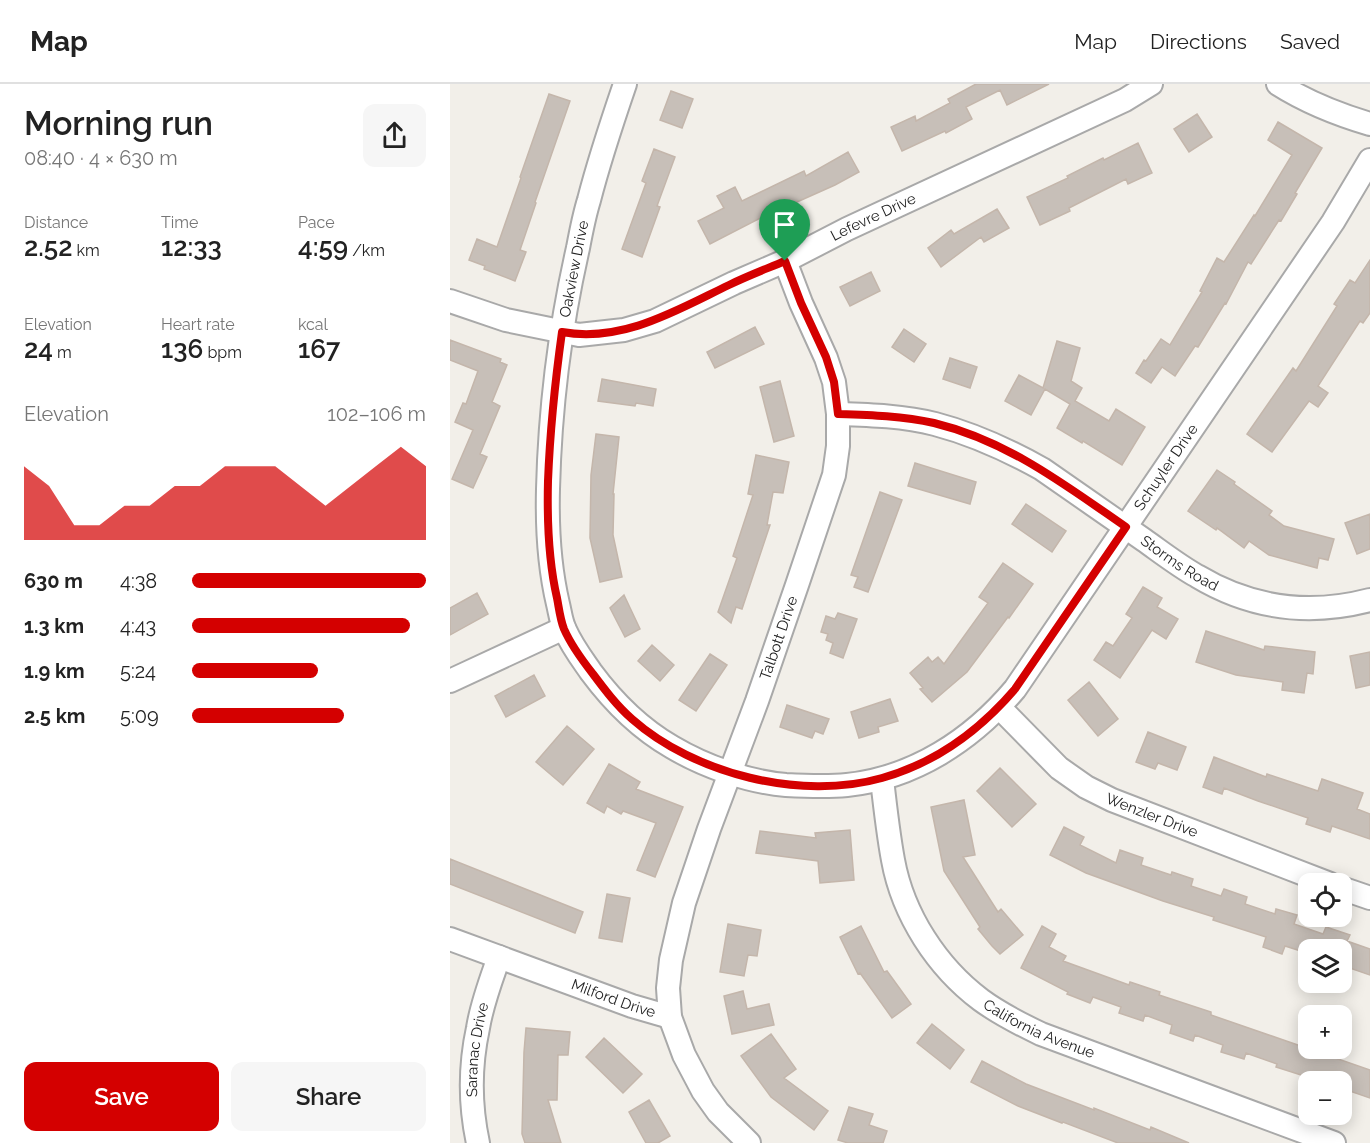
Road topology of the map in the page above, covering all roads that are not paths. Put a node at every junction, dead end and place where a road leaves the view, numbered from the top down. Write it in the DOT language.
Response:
graph roads {
  1 [pos="626,84"];
  2 [pos="1151,84"];
  3 [pos="1278,84"];
  4 [pos="1370,124"];
  5 [pos="1370,160"];
  6 [pos="785,261"];
  7 [pos="450,301"];
  8 [pos="562,332"];
  9 [pos="838,414"];
  10 [pos="1126,527"];
  11 [pos="1370,600"];
  12 [pos="564,628"];
  13 [pos="450,681"];
  14 [pos="1000,708"];
  15 [pos="730,772"];
  16 [pos="882,778"];
  17 [pos="1301,873"];
  18 [pos="1352,892"];
  19 [pos="1370,898"];
  20 [pos="450,939"];
  21 [pos="499,957"];
  22 [pos="670,1017"];
  23 [pos="478,1143"];
  24 [pos="749,1143"];
  25 [pos="1334,1143"];
  1 -- 8 [label="street, Oakview Drive"];
  2 -- 6 [label="street, Lefevre Drive"];
  3 -- 4 [label="street"];
  5 -- 10 [label="street, Schuyler Drive"];
  6 -- 8 [label="street, Lefevre Drive"];
  6 -- 9 [label="street, Talbott Drive"];
  7 -- 8 [label="street, Lefevre Drive"];
  8 -- 12 [label="street, Oakview Drive"];
  9 -- 10 [label="street, Storms Road"];
  9 -- 15 [label="street, Talbott Drive"];
  10 -- 11 [label="street, Storms Road"];
  10 -- 14 [label="street, Schuyler Drive"];
  12 -- 13 [label="street"];
  12 -- 15 [label="street, Oakview Drive"];
  14 -- 16 [label="street, Schuyler Drive"];
  14 -- 17 [label="street, Wenzler Drive"];
  15 -- 16 [label="street, Schuyler Drive"];
  15 -- 22 [label="street, Talbott Drive"];
  16 -- 25 [label="street, California Avenue"];
  18 -- 19 [label="street"];
  20 -- 21 [label="street, Milford Drive"];
  21 -- 22 [label="street, Milford Drive"];
  21 -- 23 [label="street, Saranac Drive"];
  22 -- 24 [label="street, Milford Drive"];
}
